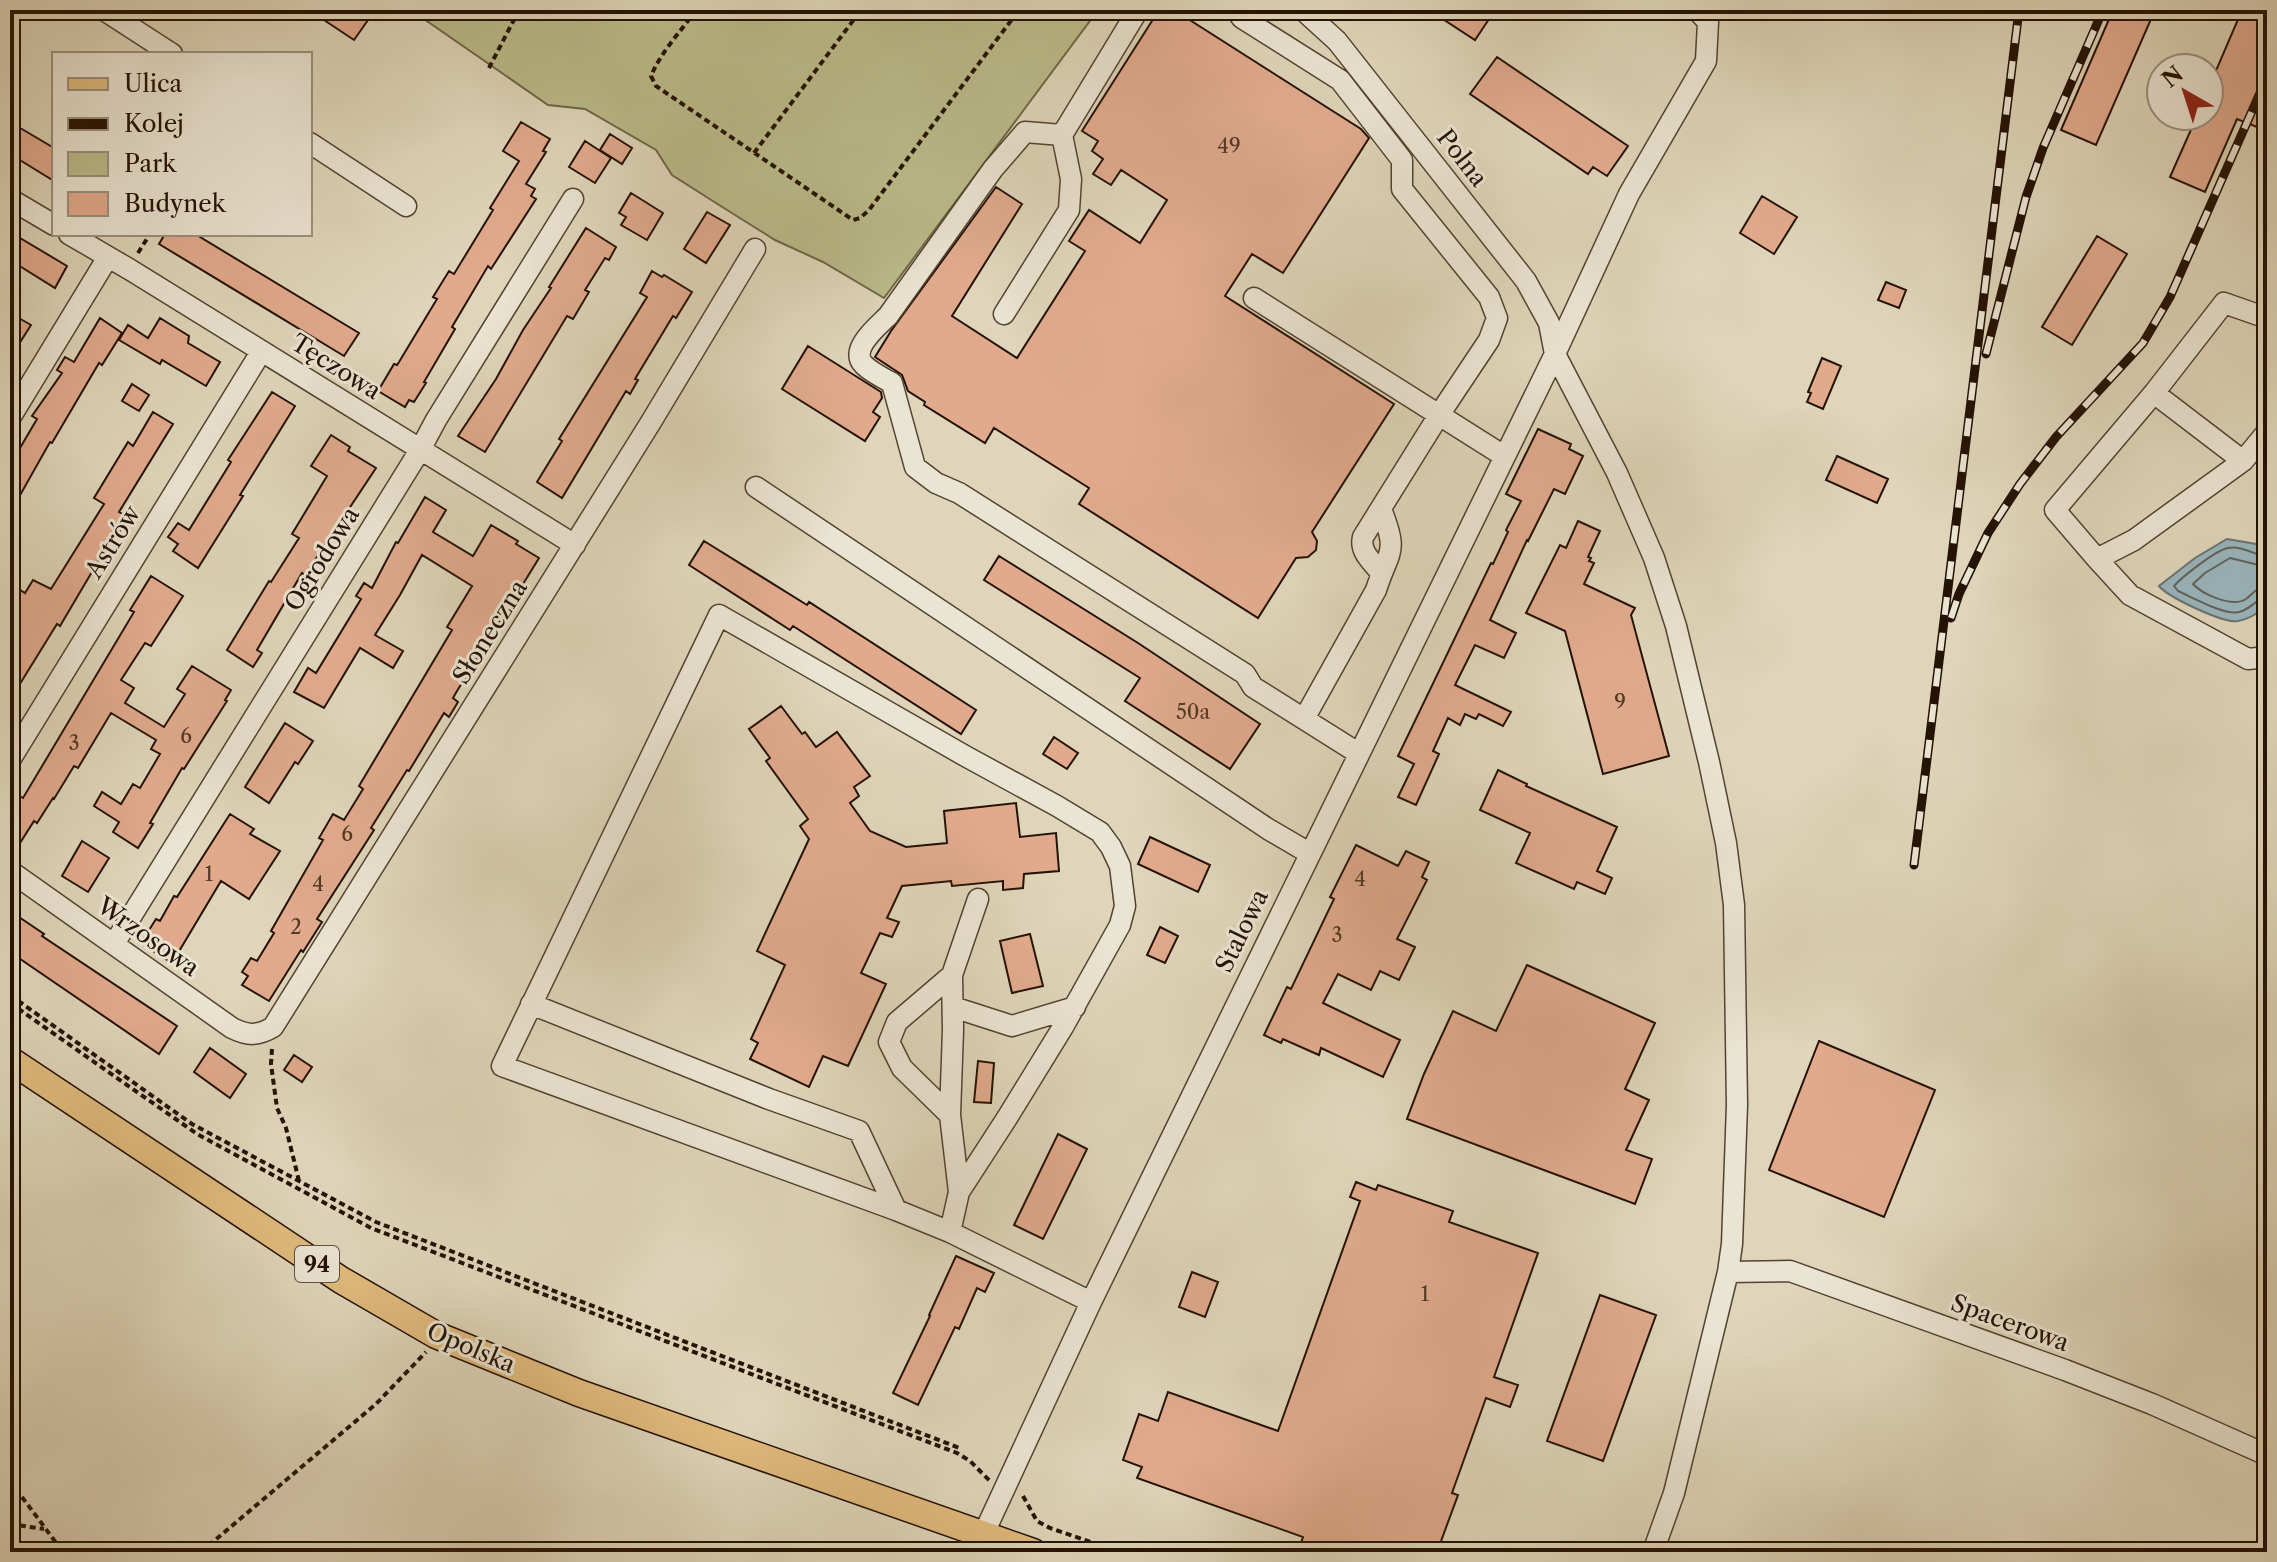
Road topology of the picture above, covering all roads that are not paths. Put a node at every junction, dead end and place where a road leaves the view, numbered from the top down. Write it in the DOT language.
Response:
graph roads {
  1 [pos="104,10"];
  2 [pos="1138,10"];
  3 [pos="1236,10"];
  4 [pos="1303,10"];
  5 [pos="1697,10"];
  6 [pos="169,52"];
  7 [pos="1062,135"];
  8 [pos="312,144"];
  9 [pos="10,199"];
  10 [pos="573,199"];
  11 [pos="406,206"];
  12 [pos="52,224"];
  13 [pos="72,236"];
  14 [pos="755,249"];
  15 [pos="108,257"];
  16 [pos="1254,298"];
  17 [pos="1004,314"];
  18 [pos="2267,318"];
  19 [pos="261,352"];
  20 [pos="1555,354"];
  21 [pos="2154,393"];
  22 [pos="1439,415"];
  23 [pos="10,418"];
  24 [pos="2267,432"];
  25 [pos="420,450"];
  26 [pos="1504,456"];
  27 [pos="2243,461"];
  28 [pos="756,487"];
  29 [pos="1380,511"];
  30 [pos="575,545"];
  31 [pos="2097,559"];
  32 [pos="1381,573"];
  33 [pos="2267,657"];
  34 [pos="1304,719"];
  35 [pos="1358,753"];
  36 [pos="10,760"];
  37 [pos="1309,853"];
  38 [pos="10,871"];
  39 [pos="978,899"];
  40 [pos="114,944"];
  41 [pos="952,975"];
  42 [pos="531,1004"];
  43 [pos="953,1007"];
  44 [pos="1075,1007"];
  45 [pos="267,1030"];
  46 [pos="10,1060"];
  47 [pos="950,1115"];
  48 [pos="959,1192"];
  49 [pos="896,1210"];
  50 [pos="950,1232"];
  51 [pos="1728,1272"];
  52 [pos="1091,1302"];
  53 [pos="2267,1455"];
  54 [pos="984,1533"];
  55 [pos="1033,1552"];
  56 [pos="1653,1552"];
  1 -- 6 [label="street"];
  2 -- 7 [label="street"];
  3 -- 22 [label="street"];
  4 -- 20 [label="street, Polna"];
  5 -- 20 [label="street, Stalowa"];
  7 -- 17 [label="street"];
  7 -- 34 [label="street"];
  8 -- 11 [label="street"];
  9 -- 12 [label="street"];
  10 -- 25 [label="street, Ogrodowa"];
  13 -- 15 [label="street, Tęczowa"];
  14 -- 30 [label="street, Słoneczna"];
  15 -- 19 [label="street, Tęczowa"];
  15 -- 23 [label="street"];
  16 -- 22 [label="street"];
  18 -- 21 [label="street"];
  19 -- 25 [label="street, Tęczowa"];
  19 -- 36 [label="street, Astrów"];
  20 -- 26 [label="street, Stalowa"];
  20 -- 51 [label="street, Polna"];
  21 -- 27 [label="street"];
  21 -- 31 [label="street"];
  22 -- 26 [label="street"];
  22 -- 29 [label="street"];
  24 -- 27 [label="street"];
  25 -- 30 [label="street, Tęczowa"];
  25 -- 40 [label="street, Ogrodowa"];
  26 -- 35 [label="street, Stalowa"];
  27 -- 31 [label="street"];
  28 -- 37 [label="street"];
  29 -- 32 [label="street"];
  29 -- 32 [label="street"];
  30 -- 45 [label="street, Słoneczna"];
  31 -- 33 [label="street"];
  32 -- 34 [label="street"];
  34 -- 35 [label="street"];
  35 -- 37 [label="street, Stalowa"];
  37 -- 52 [label="street, Stalowa"];
  38 -- 40 [label="street, Wrzosowa"];
  39 -- 41 [label="street"];
  40 -- 45 [label="street, Wrzosowa"];
  41 -- 43 [label="street"];
  41 -- 47 [label="street"];
  42 -- 44 [label="street"];
  42 -- 49 [label="street"];
  42 -- 49 [label="street"];
  43 -- 44 [label="street"];
  43 -- 47 [label="street"];
  44 -- 48 [label="street"];
  46 -- 54 [label="main road, Opolska / 94"];
  47 -- 48 [label="street"];
  48 -- 50 [label="street"];
  49 -- 50 [label="street"];
  50 -- 52 [label="street"];
  51 -- 53 [label="street, Spacerowa"];
  51 -- 56 [label="street, Polna"];
  52 -- 54 [label="street, Stalowa"];
  54 -- 55 [label="main road, 94"];
}
